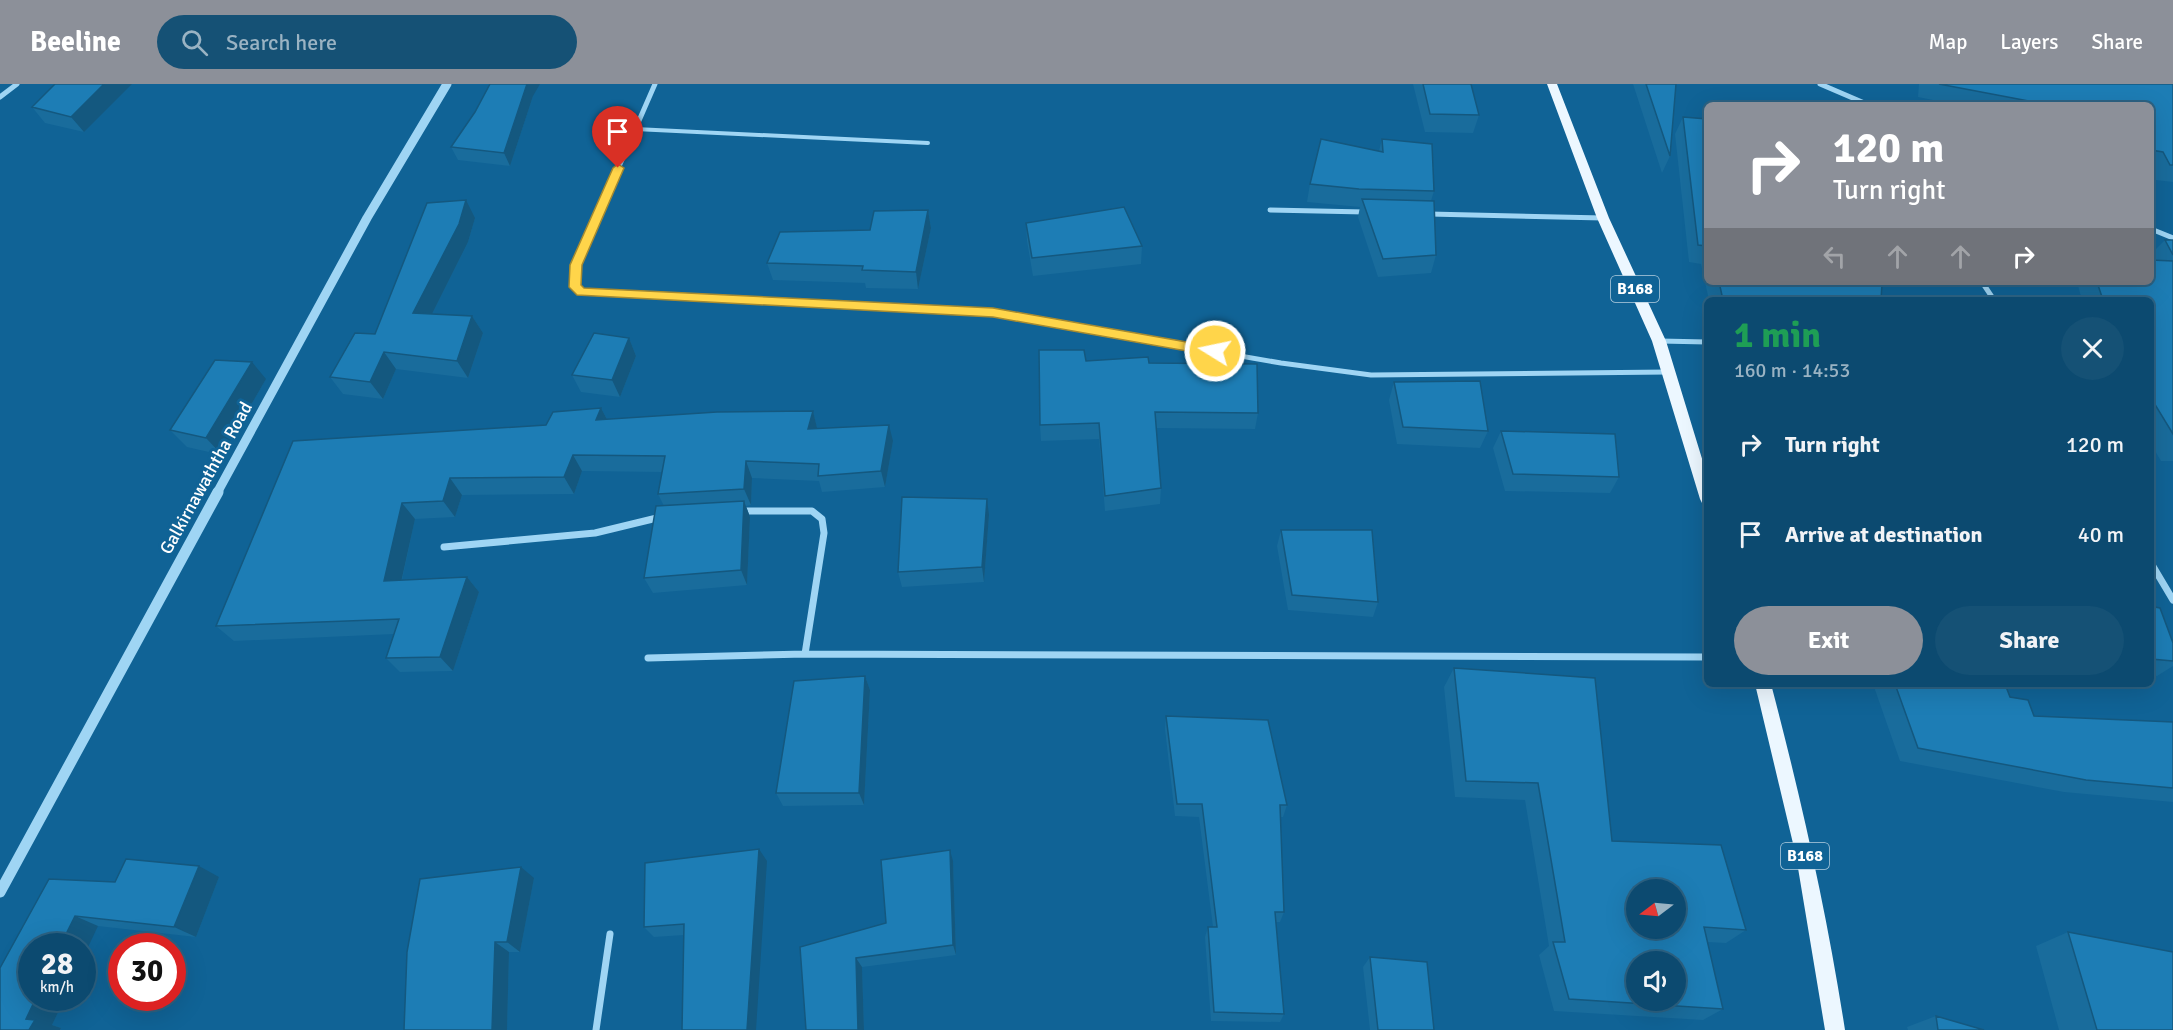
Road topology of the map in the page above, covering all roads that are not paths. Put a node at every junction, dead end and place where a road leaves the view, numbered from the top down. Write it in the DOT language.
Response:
graph roads {
  1 [pos="17,84"];
  2 [pos="447,84"];
  3 [pos="655,84"];
  4 [pos="1552,84"];
  5 [pos="1820,84"];
  6 [pos="0,97"];
  7 [pos="1862,102"];
  8 [pos="635,129"];
  9 [pos="928,143"];
  10 [pos="1270,210"];
  11 [pos="1377,212"];
  12 [pos="1424,213"];
  13 [pos="1603,218"];
  14 [pos="2154,230"];
  15 [pos="2173,238"];
  16 [pos="1659,341"];
  17 [pos="1704,342"];
  18 [pos="1668,372"];
  19 [pos="1704,489"];
  20 [pos="735,511"];
  21 [pos="671,515"];
  22 [pos="444,547"];
  23 [pos="2154,568"];
  24 [pos="2173,600"];
  25 [pos="806,654"];
  26 [pos="1704,657"];
  27 [pos="648,658"];
  28 [pos="1764,687"];
  29 [pos="0,892"];
  30 [pos="610,934"];
  31 [pos="596,1030"];
  32 [pos="1835,1030"];
  1 -- 6 [label="street"];
  2 -- 29 [label="street, Galkirnawaththa Road"];
  3 -- 8 [label="street"];
  4 -- 13 [label="main road, B168"];
  5 -- 7 [label="street"];
  8 -- 9 [label="lane"];
  8 -- 18 [label="street"];
  10 -- 11 [label="street"];
  12 -- 13 [label="street"];
  13 -- 16 [label="main road, B168"];
  14 -- 15 [label="street"];
  16 -- 17 [label="street"];
  16 -- 18 [label="main road, B168"];
  18 -- 19 [label="main road, B168"];
  20 -- 25 [label="street"];
  21 -- 22 [label="street"];
  23 -- 24 [label="street"];
  25 -- 26 [label="street"];
  25 -- 27 [label="street"];
  28 -- 32 [label="main road, B168"];
  30 -- 31 [label="street"];
}
